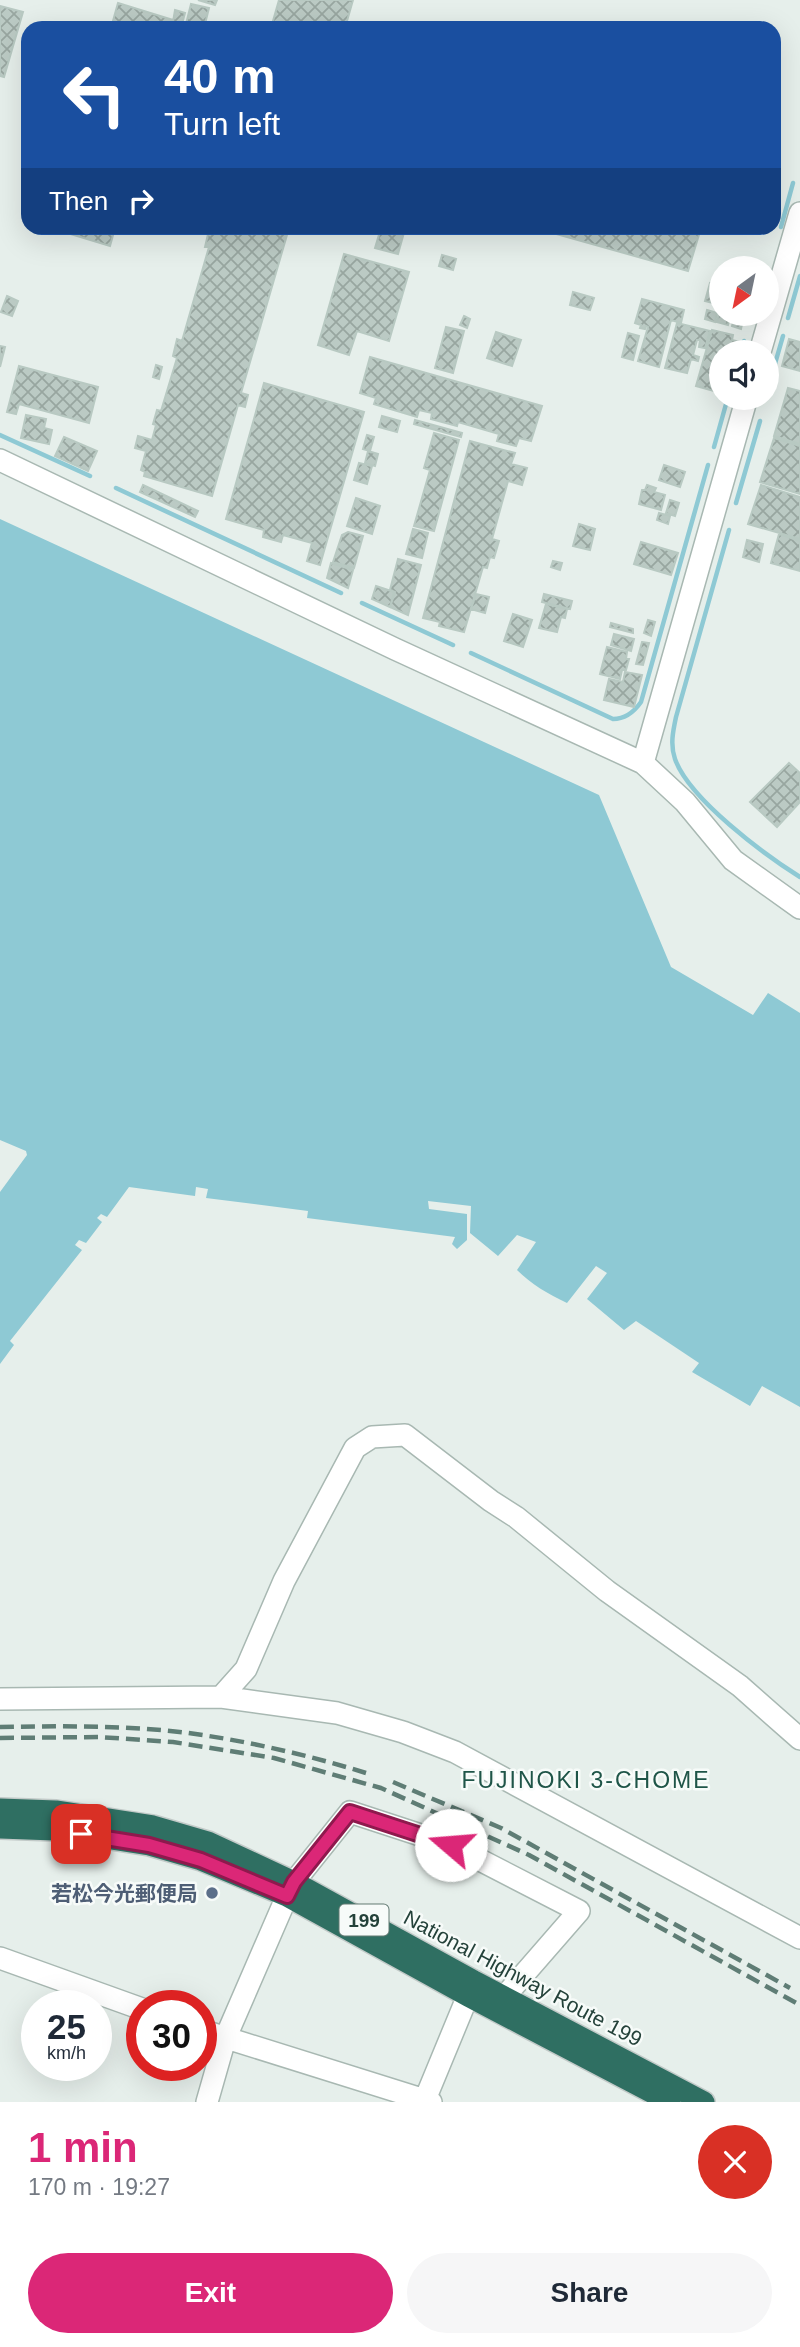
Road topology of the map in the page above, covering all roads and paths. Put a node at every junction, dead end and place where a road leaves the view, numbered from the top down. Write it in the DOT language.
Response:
graph roads {
  1 [pos="800,213"];
  2 [pos="763,340"];
  3 [pos="743,410"];
  4 [pos="0,460"];
  5 [pos="643,763"];
  6 [pos="800,908"];
  7 [pos="221,1697"];
  8 [pos="0,1699"];
  9 [pos="800,1738"];
  10 [pos="0,1809"];
  11 [pos="0,1828"];
  12 [pos="290,1889"];
  13 [pos="800,1938"];
  14 [pos="0,1958"];
  15 [pos="471,1988"];
  16 [pos="505,1996"];
  17 [pos="126,2003"];
  18 [pos="217,2036"];
  19 [pos="225,2039"];
  20 [pos="427,2101"];
  21 [pos="207,2102"];
  22 [pos="670,2102"];
  23 [pos="704,2102"];
  1 -- 2 [label="street"];
  3 -- 5 [label="street"];
  4 -- 5 [label="street"];
  5 -- 6 [label="street"];
  7 -- 8 [label="street"];
  7 -- 9 [label="street"];
  7 -- 13 [label="street"];
  10 -- 12 [label="highway, National Highway Route 199 / 199"];
  11 -- 12 [label="highway, National Highway Route 199 / 199"];
  12 -- 15 [label="highway, National Highway Route 199 / 199"];
  12 -- 16 [label="street"];
  12 -- 19 [label="street"];
  14 -- 17 [label="street"];
  15 -- 16 [label="highway, National Highway Route 199 / 199"];
  15 -- 20 [label="street"];
  15 -- 22 [label="highway, National Highway Route 199 / 199"];
  16 -- 23 [label="highway, National Highway Route 199 / 199"];
  18 -- 19 [label="street"];
  19 -- 20 [label="street"];
  19 -- 21 [label="street"];
}
